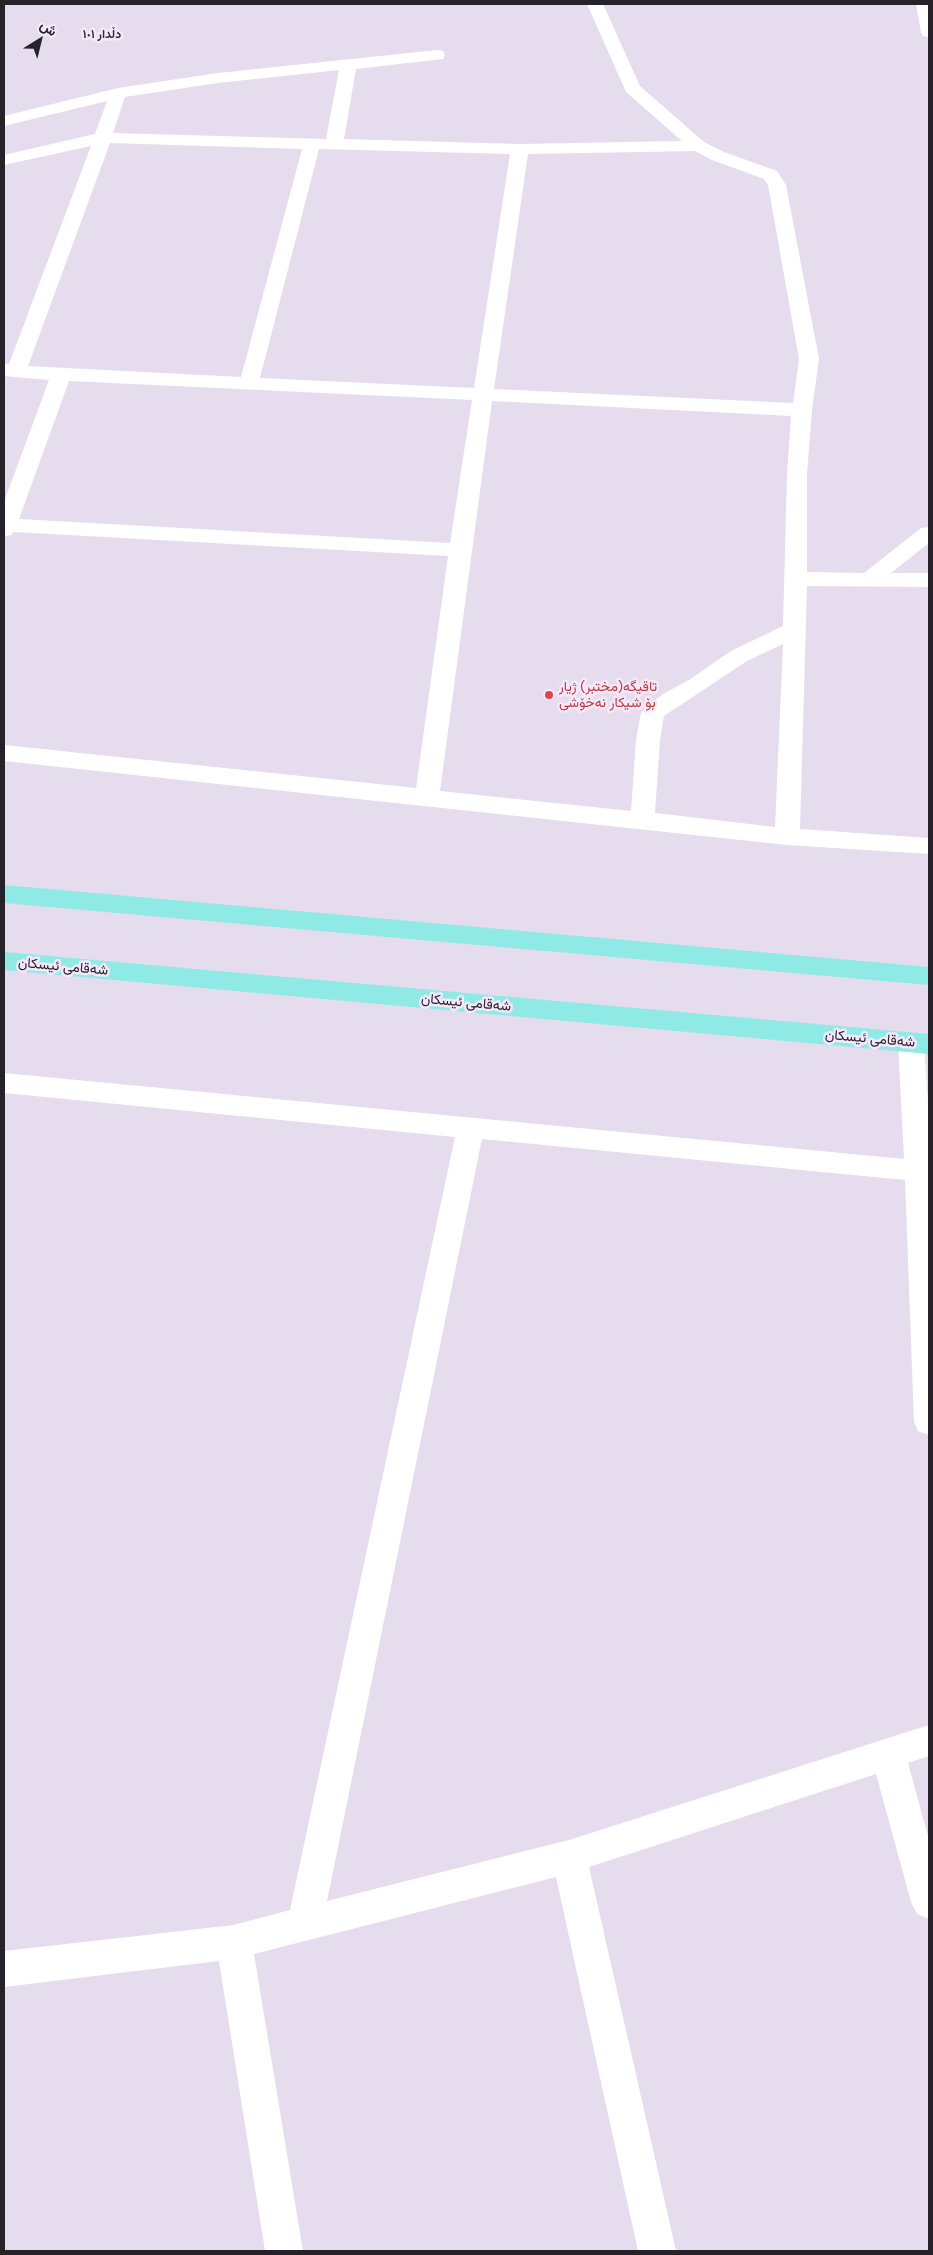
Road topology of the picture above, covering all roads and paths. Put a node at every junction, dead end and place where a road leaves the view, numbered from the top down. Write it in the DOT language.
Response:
graph roads {
  1 [pos="595,4"];
  2 [pos="924,4"];
  3 [pos="929,32"];
  4 [pos="437,55"];
  5 [pos="348,65"];
  6 [pos="118,93"];
  7 [pos="4,121"];
  8 [pos="103,138"];
  9 [pos="312,143"];
  10 [pos="334,144"];
  11 [pos="698,146"];
  12 [pos="520,150"];
  13 [pos="4,160"];
  14 [pos="10,370"];
  15 [pos="61,376"];
  16 [pos="249,384"];
  17 [pos="482,395"];
  18 [pos="802,410"];
  19 [pos="4,527"];
  20 [pos="929,533"];
  21 [pos="460,550"];
  22 [pos="797,579"];
  23 [pos="870,579"];
  24 [pos="929,580"];
  25 [pos="794,630"];
  26 [pos="4,753"];
  27 [pos="427,798"];
  28 [pos="642,820"];
  29 [pos="787,837"];
  30 [pos="929,846"];
  31 [pos="4,894"];
  32 [pos="4,961"];
  33 [pos="929,976"];
  34 [pos="920,1043"];
  35 [pos="4,1083"];
  36 [pos="471,1128"];
  37 [pos="924,1172"];
  38 [pos="929,1422"];
  39 [pos="929,1741"];
  40 [pos="888,1754"];
  41 [pos="569,1857"];
  42 [pos="929,1902"];
  43 [pos="305,1924"];
  44 [pos="234,1942"];
  45 [pos="4,1969"];
  46 [pos="284,2251"];
  47 [pos="657,2251"];
  1 -- 11 [label="street"];
  2 -- 3 [label="street"];
  4 -- 5 [label="street"];
  5 -- 6 [label="street"];
  5 -- 10 [label="street"];
  6 -- 7 [label="street"];
  6 -- 8 [label="street"];
  8 -- 9 [label="street"];
  8 -- 13 [label="street"];
  8 -- 14 [label="street"];
  9 -- 10 [label="street"];
  9 -- 16 [label="street"];
  10 -- 12 [label="street"];
  11 -- 12 [label="street"];
  11 -- 18 [label="street"];
  12 -- 17 [label="street"];
  14 -- 15 [label="street"];
  15 -- 16 [label="street"];
  15 -- 19 [label="street"];
  16 -- 17 [label="street"];
  17 -- 18 [label="street"];
  17 -- 21 [label="street"];
  18 -- 22 [label="street"];
  19 -- 21 [label="street"];
  20 -- 23 [label="street"];
  21 -- 27 [label="street"];
  22 -- 23 [label="street"];
  22 -- 25 [label="street"];
  23 -- 24 [label="street"];
  25 -- 28 [label="street"];
  25 -- 29 [label="street"];
  26 -- 27 [label="street"];
  27 -- 28 [label="street"];
  28 -- 29 [label="street"];
  29 -- 30 [label="street"];
  31 -- 33 [label="main road"];
  32 -- 34 [label="main road, شەقامی ئیسکان"];
  34 -- 37 [label="street"];
  35 -- 36 [label="street"];
  36 -- 37 [label="street"];
  36 -- 43 [label="street"];
  37 -- 38 [label="street"];
  39 -- 40 [label="street"];
  40 -- 41 [label="street"];
  40 -- 42 [label="street"];
  41 -- 43 [label="street"];
  41 -- 47 [label="street"];
  43 -- 44 [label="street"];
  44 -- 45 [label="street"];
  44 -- 46 [label="street"];
}
